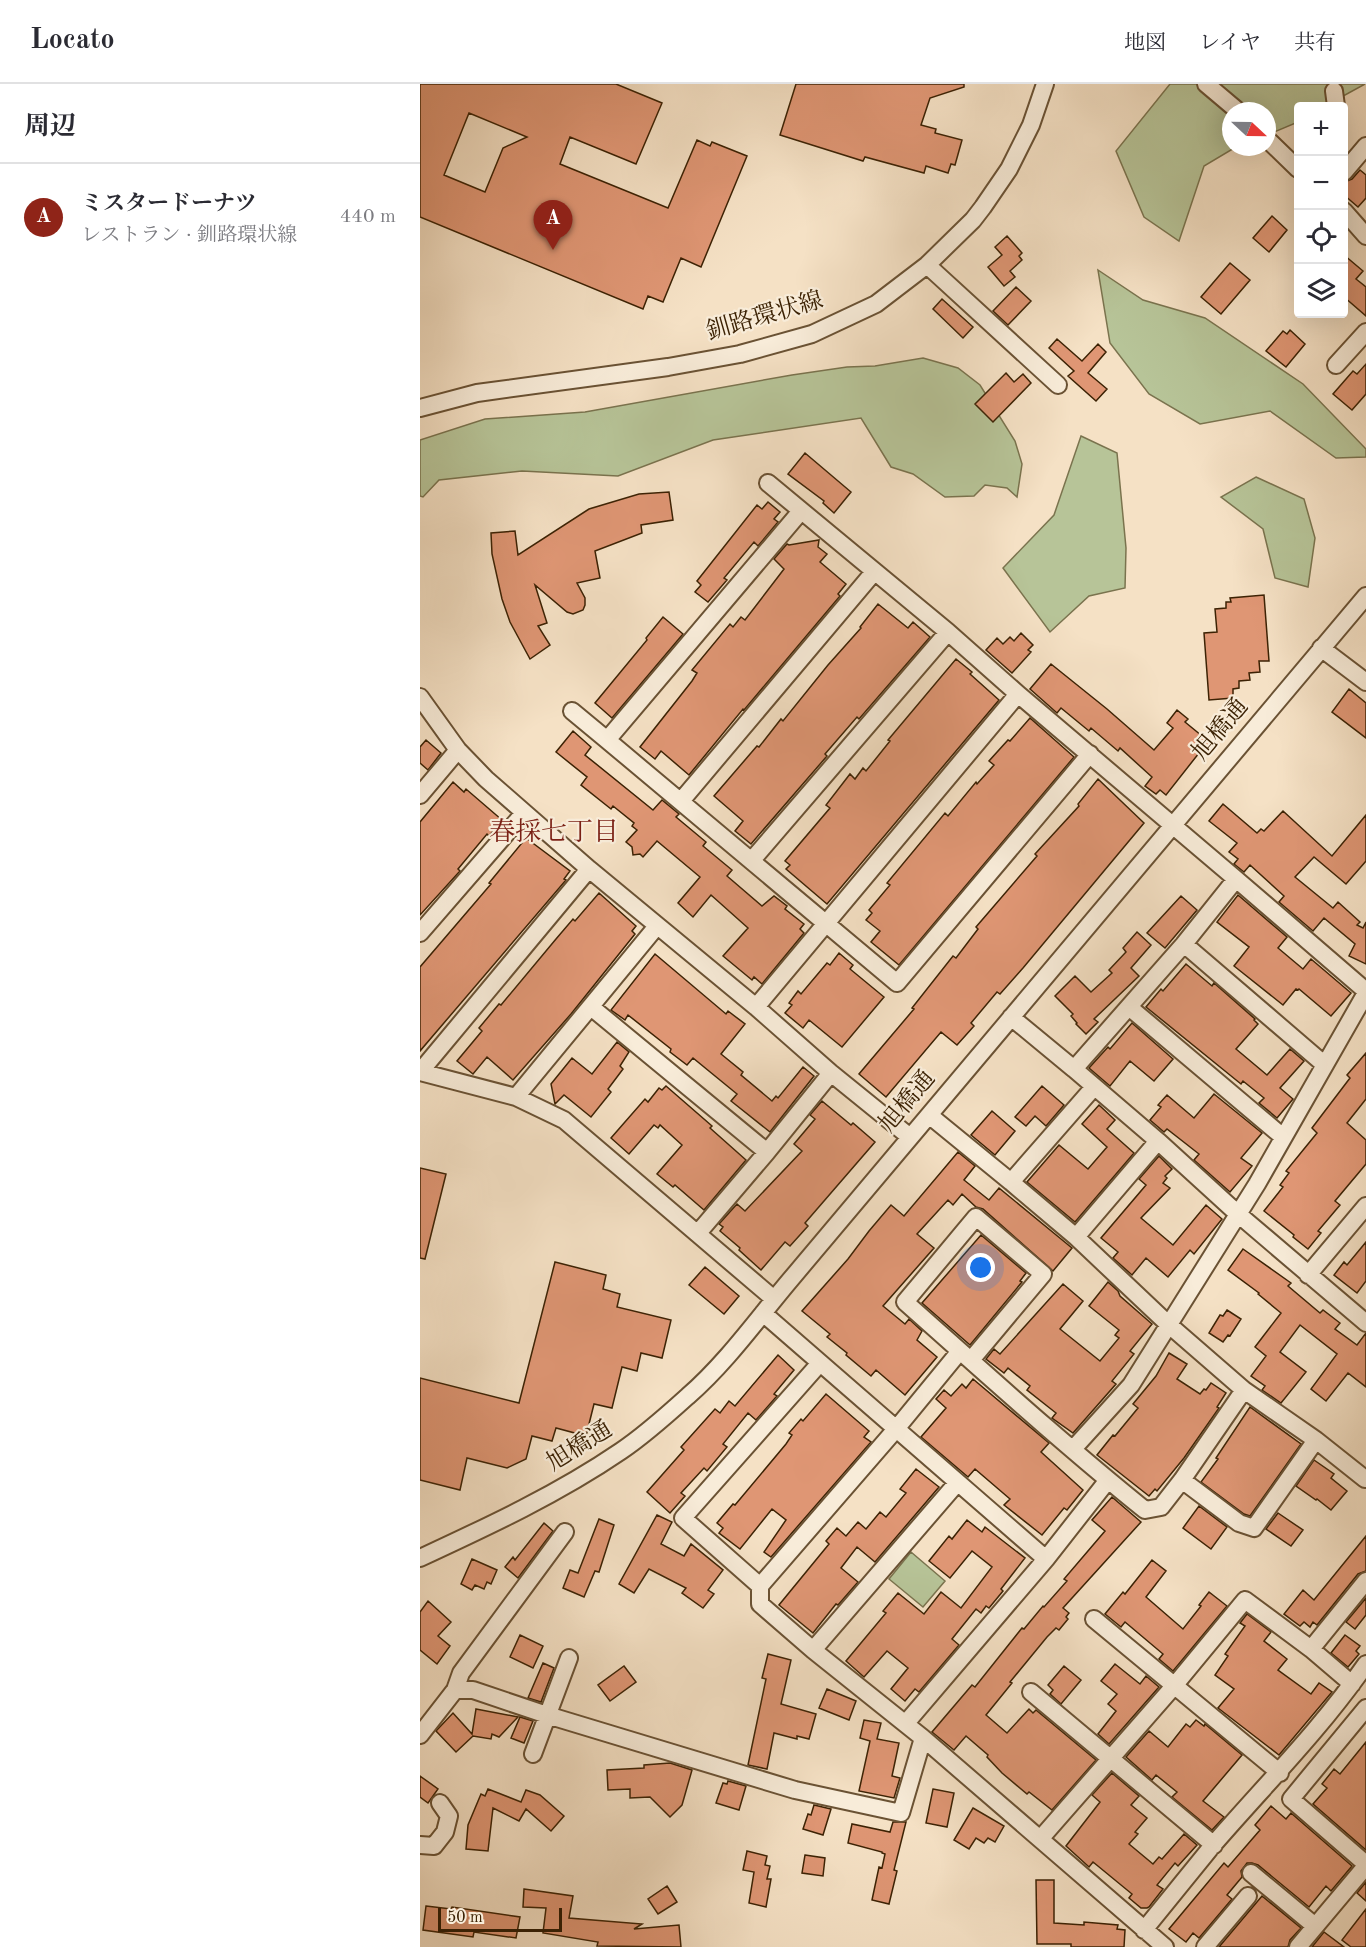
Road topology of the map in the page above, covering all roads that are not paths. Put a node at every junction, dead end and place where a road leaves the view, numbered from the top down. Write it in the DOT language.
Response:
graph roads {
  1 [pos="1045,84"];
  2 [pos="1206,84"];
  3 [pos="1227,102"];
  4 [pos="1276,146"];
  5 [pos="1366,146"];
  6 [pos="1294,159"];
  7 [pos="1348,167"];
  8 [pos="1348,216"];
  9 [pos="1366,236"];
  10 [pos="927,265"];
  11 [pos="1366,332"];
  12 [pos="1336,365"];
  13 [pos="1058,385"];
  14 [pos="420,408"];
  15 [pos="768,483"];
  16 [pos="801,511"];
  17 [pos="874,572"];
  18 [pos="1366,596"];
  19 [pos="948,632"];
  20 [pos="1322,648"];
  21 [pos="1366,682"];
  22 [pos="1018,694"];
  23 [pos="420,697"];
  24 [pos="572,711"];
  25 [pos="607,740"];
  26 [pos="458,750"];
  27 [pos="1090,754"];
  28 [pos="420,795"];
  29 [pos="681,801"];
  30 [pos="524,813"];
  31 [pos="1173,825"];
  32 [pos="752,860"];
  33 [pos="589,869"];
  34 [pos="1236,879"];
  35 [pos="825,924"];
  36 [pos="657,926"];
  37 [pos="420,933"];
  38 [pos="1184,944"];
  39 [pos="1366,992"];
  40 [pos="591,1007"];
  41 [pos="756,1007"];
  42 [pos="1129,1007"];
  43 [pos="1011,1017"];
  44 [pos="1325,1065"];
  45 [pos="1074,1069"];
  46 [pos="420,1072"];
  47 [pos="831,1073"];
  48 [pos="1095,1087"];
  49 [pos="516,1097"];
  50 [pos="929,1115"];
  51 [pos="910,1137"];
  52 [pos="1284,1137"];
  53 [pos="1158,1141"];
  54 [pos="767,1152"];
  55 [pos="1011,1182"];
  56 [pos="1366,1206"];
  57 [pos="1238,1214"];
  58 [pos="698,1233"];
  59 [pos="1076,1238"];
  60 [pos="1308,1275"];
  61 [pos="774,1299"];
  62 [pos="763,1313"];
  63 [pos="1366,1323"];
  64 [pos="1168,1324"];
  65 [pos="966,1356"];
  66 [pos="820,1363"];
  67 [pos="1244,1389"];
  68 [pos="896,1429"];
  69 [pos="1316,1440"];
  70 [pos="1073,1449"];
  71 [pos="1365,1479"];
  72 [pos="1108,1480"];
  73 [pos="1182,1480"];
  74 [pos="957,1483"];
  75 [pos="565,1532"];
  76 [pos="420,1558"];
  77 [pos="1046,1558"];
  78 [pos="1366,1581"];
  79 [pos="760,1586"];
  80 [pos="1094,1618"];
  81 [pos="1311,1649"];
  82 [pos="813,1650"];
  83 [pos="569,1658"];
  84 [pos="1366,1664"];
  85 [pos="1352,1684"];
  86 [pos="1174,1686"];
  87 [pos="455,1690"];
  88 [pos="1031,1692"];
  89 [pos="1366,1708"];
  90 [pos="546,1715"];
  91 [pos="906,1723"];
  92 [pos="420,1735"];
  93 [pos="923,1738"];
  94 [pos="533,1754"];
  95 [pos="1110,1757"];
  96 [pos="1280,1773"];
  97 [pos="440,1803"];
  98 [pos="1041,1838"];
  99 [pos="420,1845"];
  100 [pos="1214,1845"];
  101 [pos="1366,1865"];
  102 [pos="1251,1873"];
  103 [pos="1248,1896"];
  104 [pos="1316,1926"];
  105 [pos="1144,1930"];
  106 [pos="1165,1947"];
  107 [pos="1206,1947"];
  108 [pos="1298,1947"];
  1 -- 10 [label="street, 釧路環状線"];
  2 -- 3 [label="street"];
  4 -- 6 [label="street"];
  5 -- 7 [label="street"];
  8 -- 9 [label="street"];
  10 -- 13 [label="street"];
  10 -- 14 [label="street, 釧路環状線"];
  11 -- 12 [label="street"];
  15 -- 16 [label="street"];
  16 -- 17 [label="street"];
  16 -- 25 [label="street"];
  17 -- 19 [label="street"];
  17 -- 29 [label="street"];
  18 -- 20 [label="street, 旭橋通"];
  19 -- 22 [label="street"];
  19 -- 32 [label="street"];
  20 -- 21 [label="street"];
  20 -- 31 [label="street, 旭橋通"];
  22 -- 27 [label="street"];
  22 -- 35 [label="street"];
  23 -- 26 [label="street"];
  24 -- 25 [label="street"];
  25 -- 29 [label="street"];
  26 -- 28 [label="street"];
  26 -- 30 [label="street"];
  27 -- 31 [label="street"];
  27 -- 35 [label="street"];
  29 -- 32 [label="street"];
  30 -- 33 [label="street"];
  30 -- 37 [label="street"];
  31 -- 34 [label="street"];
  31 -- 43 [label="street, 旭橋通"];
  32 -- 35 [label="street"];
  33 -- 36 [label="street"];
  33 -- 46 [label="street"];
  34 -- 38 [label="street"];
  34 -- 39 [label="street"];
  35 -- 41 [label="street"];
  36 -- 40 [label="street"];
  36 -- 41 [label="street"];
  38 -- 42 [label="street"];
  38 -- 44 [label="street"];
  39 -- 44 [label="street"];
  40 -- 49 [label="street"];
  40 -- 54 [label="street"];
  41 -- 47 [label="street"];
  42 -- 45 [label="street"];
  42 -- 52 [label="street"];
  43 -- 45 [label="street"];
  43 -- 50 [label="street, 旭橋通"];
  44 -- 52 [label="street"];
  45 -- 48 [label="street"];
  46 -- 49 [label="street"];
  47 -- 51 [label="street"];
  47 -- 54 [label="street"];
  48 -- 53 [label="street"];
  48 -- 55 [label="street"];
  49 -- 58 [label="street"];
  50 -- 51 [label="street, 旭橋通"];
  50 -- 55 [label="street"];
  51 -- 61 [label="street, 旭橋通"];
  52 -- 57 [label="street"];
  53 -- 57 [label="street"];
  53 -- 59 [label="street"];
  54 -- 58 [label="street"];
  55 -- 59 [label="street"];
  56 -- 60 [label="street"];
  57 -- 60 [label="street"];
  57 -- 64 [label="street"];
  58 -- 61 [label="street"];
  59 -- 64 [label="street"];
  60 -- 63 [label="street"];
  61 -- 62 [label="street, 旭橋通"];
  62 -- 66 [label="street"];
  62 -- 76 [label="street, 旭橋通"];
  64 -- 67 [label="street"];
  64 -- 70 [label="street"];
  65 -- 65 [label="street"];
  65 -- 68 [label="street"];
  65 -- 70 [label="street"];
  66 -- 68 [label="street"];
  66 -- 79 [label="street"];
  67 -- 69 [label="street"];
  67 -- 73 [label="street"];
  68 -- 74 [label="street"];
  68 -- 79 [label="street"];
  69 -- 71 [label="street"];
  69 -- 73 [label="street"];
  70 -- 72 [label="street"];
  72 -- 73 [label="street"];
  72 -- 77 [label="street"];
  74 -- 77 [label="street"];
  74 -- 82 [label="street"];
  75 -- 87 [label="street"];
  77 -- 91 [label="street"];
  78 -- 81 [label="street"];
  79 -- 82 [label="street"];
  80 -- 86 [label="street"];
  81 -- 85 [label="street"];
  81 -- 86 [label="street"];
  82 -- 91 [label="street"];
  83 -- 90 [label="street"];
  84 -- 85 [label="street"];
  85 -- 96 [label="street"];
  86 -- 95 [label="street"];
  86 -- 96 [label="street"];
  87 -- 90 [label="street"];
  87 -- 92 [label="street"];
  88 -- 95 [label="street"];
  89 -- 101 [label="street"];
  90 -- 93 [label="street"];
  90 -- 94 [label="street"];
  91 -- 93 [label="street"];
  93 -- 98 [label="street"];
  95 -- 98 [label="street"];
  95 -- 100 [label="street"];
  96 -- 100 [label="street"];
  97 -- 99 [label="street"];
  98 -- 105 [label="street"];
  100 -- 105 [label="street"];
  101 -- 104 [label="street"];
  102 -- 104 [label="street"];
  103 -- 107 [label="street"];
  104 -- 108 [label="street"];
  105 -- 106 [label="street"];
}
